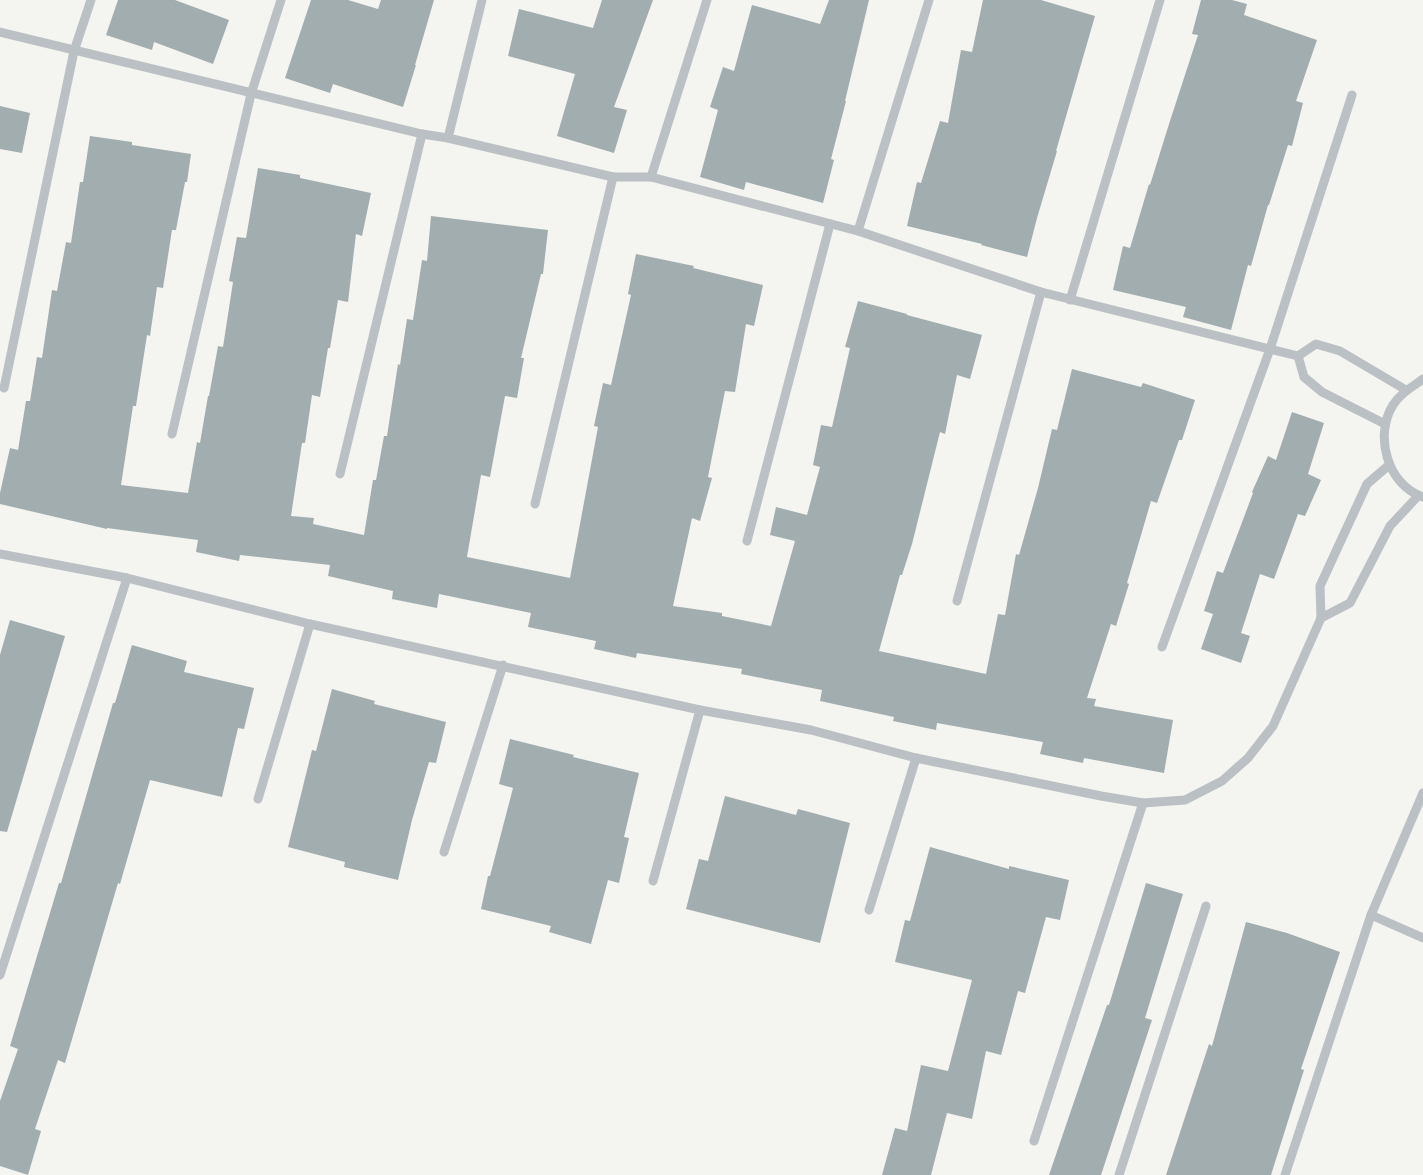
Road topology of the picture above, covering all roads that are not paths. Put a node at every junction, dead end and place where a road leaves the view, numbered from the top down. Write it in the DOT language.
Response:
graph roads {
  1 [pos="91,0"];
  2 [pos="281,0"];
  3 [pos="482,0"];
  4 [pos="707,0"];
  5 [pos="930,0"];
  6 [pos="1160,0"];
  7 [pos="0,32"];
  8 [pos="74,50"];
  9 [pos="251,94"];
  10 [pos="1352,95"];
  11 [pos="422,134"];
  12 [pos="448,138"];
  13 [pos="613,177"];
  14 [pos="651,177"];
  15 [pos="830,224"];
  16 [pos="858,231"];
  17 [pos="1041,292"];
  18 [pos="1070,300"];
  19 [pos="1270,349"];
  20 [pos="1298,356"];
  21 [pos="1423,379"];
  22 [pos="4,388"];
  23 [pos="1406,390"];
  24 [pos="1386,424"];
  25 [pos="172,434"];
  26 [pos="1389,465"];
  27 [pos="340,474"];
  28 [pos="1420,497"];
  29 [pos="535,504"];
  30 [pos="747,541"];
  31 [pos="0,554"];
  32 [pos="127,578"];
  33 [pos="957,601"];
  34 [pos="1322,618"];
  35 [pos="310,624"];
  36 [pos="1162,647"];
  37 [pos="503,666"];
  38 [pos="700,710"];
  39 [pos="916,758"];
  40 [pos="1423,793"];
  41 [pos="258,799"];
  42 [pos="1143,803"];
  43 [pos="444,852"];
  44 [pos="653,881"];
  45 [pos="1206,906"];
  46 [pos="870,910"];
  47 [pos="1371,914"];
  48 [pos="1423,938"];
  49 [pos="0,975"];
  50 [pos="1034,1141"];
  51 [pos="1119,1175"];
  52 [pos="1286,1175"];
  1 -- 8 [label="street"];
  2 -- 9 [label="street"];
  3 -- 12 [label="street"];
  4 -- 14 [label="street"];
  5 -- 16 [label="street"];
  6 -- 18 [label="street"];
  7 -- 8 [label="street"];
  8 -- 9 [label="street"];
  8 -- 22 [label="street"];
  9 -- 11 [label="street"];
  9 -- 25 [label="street"];
  10 -- 19 [label="street"];
  11 -- 12 [label="street"];
  11 -- 27 [label="street"];
  12 -- 13 [label="street"];
  13 -- 14 [label="street"];
  13 -- 29 [label="street"];
  14 -- 15 [label="street"];
  15 -- 16 [label="street"];
  15 -- 30 [label="street"];
  16 -- 17 [label="street"];
  17 -- 18 [label="street"];
  17 -- 33 [label="street"];
  18 -- 19 [label="street"];
  19 -- 20 [label="street"];
  19 -- 36 [label="street"];
  20 -- 23 [label="street"];
  20 -- 24 [label="street"];
  21 -- 23 [label="street"];
  23 -- 24 [label="street"];
  24 -- 26 [label="street"];
  26 -- 28 [label="street"];
  26 -- 34 [label="street"];
  28 -- 34 [label="street"];
  31 -- 32 [label="street"];
  32 -- 35 [label="street"];
  32 -- 49 [label="street"];
  34 -- 42 [label="street"];
  35 -- 37 [label="street"];
  35 -- 41 [label="street"];
  37 -- 38 [label="street"];
  37 -- 43 [label="street"];
  38 -- 39 [label="street"];
  38 -- 44 [label="street"];
  39 -- 42 [label="street"];
  39 -- 46 [label="street"];
  40 -- 47 [label="street"];
  42 -- 50 [label="street"];
  45 -- 51 [label="street"];
  47 -- 48 [label="street"];
  47 -- 52 [label="street"];
}
